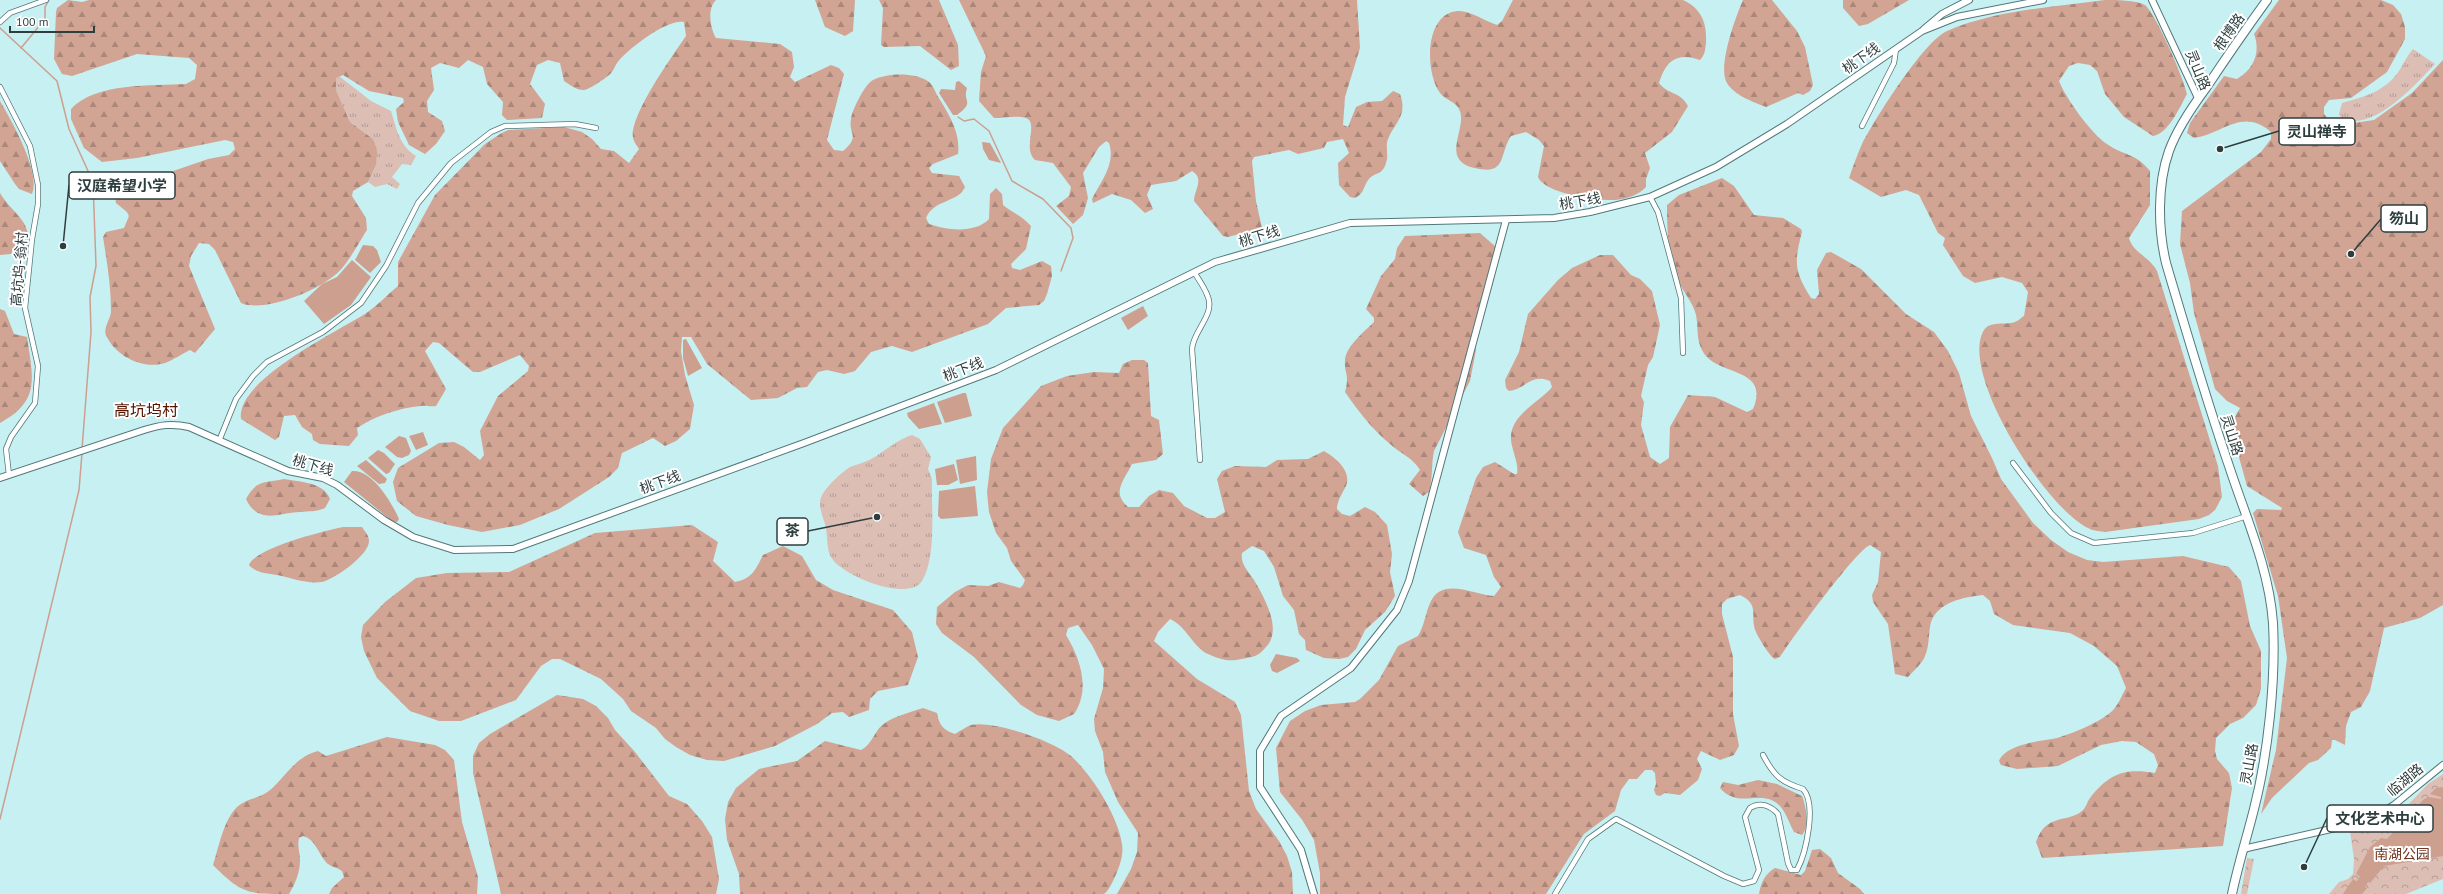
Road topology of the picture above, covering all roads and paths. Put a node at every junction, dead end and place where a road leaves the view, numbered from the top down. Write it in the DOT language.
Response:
graph roads {
  1 [pos="46,0"];
  2 [pos="1969,0"];
  3 [pos="2043,0"];
  4 [pos="2152,0"];
  5 [pos="2267,0"];
  6 [pos="0,22"];
  7 [pos="1922,32"];
  8 [pos="1896,48"];
  9 [pos="0,87"];
  10 [pos="2198,98"];
  11 [pos="1862,126"];
  12 [pos="596,128"];
  13 [pos="1650,198"];
  14 [pos="1506,220"];
  15 [pos="1194,272"];
  16 [pos="1683,353"];
  17 [pos="219,441"];
  18 [pos="1200,460"];
  19 [pos="2013,463"];
  20 [pos="9,475"];
  21 [pos="0,478"];
  22 [pos="2247,516"];
  23 [pos="1763,755"];
  24 [pos="2443,765"];
  25 [pos="2243,849"];
  26 [pos="1314,894"];
  27 [pos="1555,894"];
  28 [pos="2232,894"];
  1 -- 6 [label="street"];
  2 -- 7 [label="main road"];
  3 -- 7 [label="main road"];
  4 -- 10 [label="main road, 灵山路"];
  5 -- 10 [label="highway, 根博路"];
  7 -- 8 [label="main road, 桃下线"];
  8 -- 11 [label="street"];
  8 -- 13 [label="main road, 桃下线"];
  9 -- 20 [label="street, 高坑坞-翁村"];
  10 -- 22 [label="highway, 灵山路"];
  12 -- 17 [label="street"];
  13 -- 14 [label="main road, 桃下线"];
  13 -- 16 [label="street"];
  14 -- 15 [label="main road, 桃下线"];
  14 -- 26 [label="main road"];
  15 -- 17 [label="main road, 桃下线"];
  15 -- 18 [label="street"];
  17 -- 20 [label="main road, 桃下线"];
  19 -- 22 [label="street"];
  20 -- 21 [label="main road, 桃下线"];
  22 -- 25 [label="highway, 灵山路"];
  23 -- 27 [label="street"];
  24 -- 25 [label="main road, 临湖路"];
  25 -- 28 [label="highway, 灵山路"];
}
